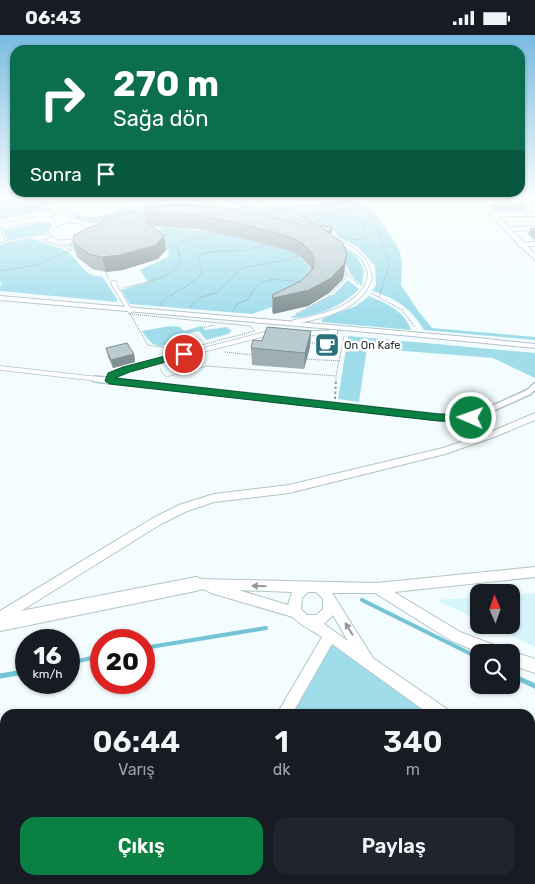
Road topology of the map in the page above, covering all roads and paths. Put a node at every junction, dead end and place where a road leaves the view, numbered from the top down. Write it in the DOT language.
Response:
graph roads {
  1 [pos="4,237"];
  2 [pos="33,237"];
  3 [pos="52,237"];
  4 [pos="208,237"];
  5 [pos="513,237"];
  6 [pos="78,238"];
  7 [pos="332,239"];
  8 [pos="6,241"];
  9 [pos="269,241"];
  10 [pos="0,243"];
  11 [pos="535,244"];
  12 [pos="520,245"];
  13 [pos="78,248"];
  14 [pos="72,250"];
  15 [pos="297,256"];
  16 [pos="535,258"];
  17 [pos="0,271"];
  18 [pos="106,272"];
  19 [pos="110,283"];
  20 [pos="115,283"];
  21 [pos="304,283"];
  22 [pos="119,289"];
  23 [pos="0,298"];
  24 [pos="166,308"];
  25 [pos="195,311"];
  26 [pos="130,312"];
  27 [pos="232,314"];
  28 [pos="220,317"];
  29 [pos="294,322"];
  30 [pos="370,331"];
  31 [pos="273,332"];
  32 [pos="287,332"];
  33 [pos="319,333"];
  34 [pos="340,334"];
  35 [pos="306,343"];
  36 [pos="535,346"];
  37 [pos="303,358"];
  38 [pos="339,361"];
  39 [pos="157,365"];
  40 [pos="0,368"];
  41 [pos="336,376"];
  42 [pos="110,381"];
  43 [pos="535,386"];
  44 [pos="335,401"];
  45 [pos="535,416"];
  46 [pos="535,572"];
  47 [pos="196,583"];
  48 [pos="310,587"];
  49 [pos="377,587"];
  50 [pos="328,596"];
  51 [pos="303,617"];
  52 [pos="0,618"];
  53 [pos="0,623"];
  54 [pos="330,635"];
  55 [pos="475,644"];
  56 [pos="520,661"];
  57 [pos="369,662"];
  58 [pos="535,667"];
  59 [pos="287,709"];
  60 [pos="424,709"];
  1 -- 8 [label="path"];
  2 -- 8 [label="path"];
  3 -- 6 [label="path"];
  3 -- 14 [label="path"];
  4 -- 22 [label="path"];
  5 -- 12 [label="street"];
  7 -- 29 [label="lane"];
  8 -- 10 [label="path"];
  9 -- 24 [label="path"];
  11 -- 12 [label="street"];
  12 -- 16 [label="street"];
  13 -- 14 [label="path"];
  14 -- 17 [label="path"];
  15 -- 25 [label="path"];
  18 -- 19 [label="path"];
  20 -- 26 [label="lane"];
  21 -- 27 [label="path"];
  23 -- 26 [label="street"];
  26 -- 26 [label="path"];
  26 -- 28 [label="street"];
  28 -- 29 [label="street"];
  28 -- 32 [label="street"];
  29 -- 30 [label="street"];
  29 -- 32 [label="street"];
  29 -- 32 [label="street"];
  30 -- 33 [label="street"];
  30 -- 36 [label="street"];
  31 -- 42 [label="lane"];
  32 -- 33 [label="street"];
  33 -- 35 [label="path"];
  34 -- 38 [label="path"];
  37 -- 38 [label="path"];
  38 -- 41 [label="path"];
  39 -- 41 [label="path"];
  40 -- 42 [label="lane"];
  41 -- 44 [label="path"];
  42 -- 43 [label="lane"];
  45 -- 52 [label="street"];
  46 -- 49 [label="street"];
  48 -- 47 [label="street, one-way"];
  47 -- 51 [label="street"];
  47 -- 53 [label="main road"];
  48 -- 49 [label="street"];
  48 -- 50 [label="street"];
  48 -- 51 [label="street"];
  49 -- 55 [label="street"];
  50 -- 51 [label="street"];
  57 -- 50 [label="street, one-way"];
  51 -- 54 [label="street"];
  54 -- 57 [label="street"];
  54 -- 59 [label="street"];
  56 -- 58 [label="street"];
  57 -- 60 [label="street"];
}
